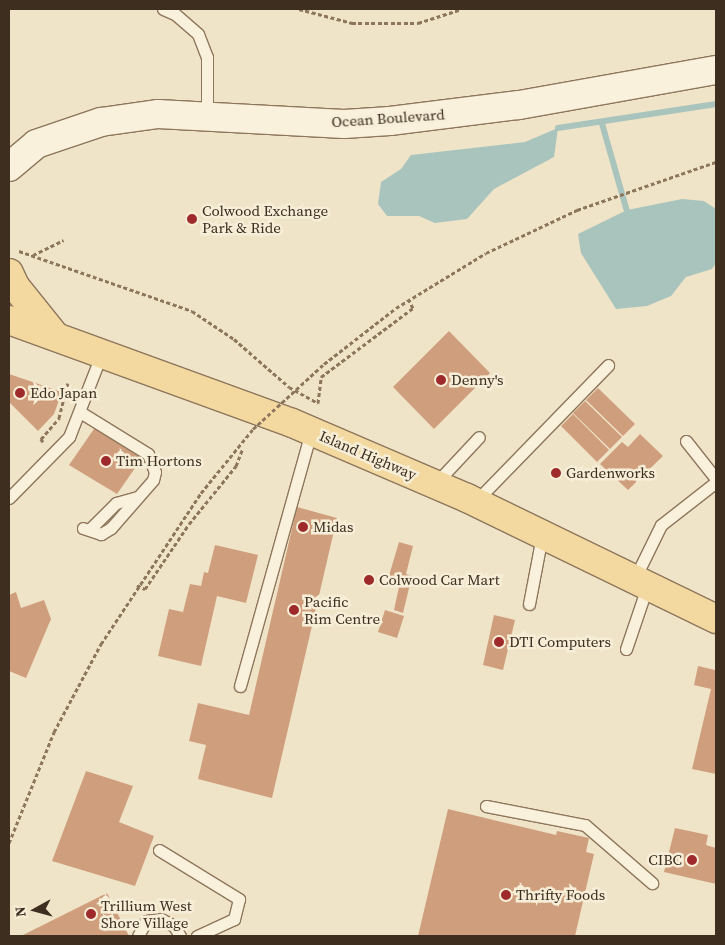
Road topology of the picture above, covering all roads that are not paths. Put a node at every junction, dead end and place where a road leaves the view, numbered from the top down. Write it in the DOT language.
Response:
graph roads {
  1 [pos="163,9"];
  2 [pos="716,70"];
  3 [pos="208,116"];
  4 [pos="9,167"];
  5 [pos="11,261"];
  6 [pos="9,320"];
  7 [pos="56,337"];
  8 [pos="102,353"];
  9 [pos="608,365"];
  10 [pos="80,412"];
  11 [pos="311,431"];
  12 [pos="479,437"];
  13 [pos="686,441"];
  14 [pos="716,481"];
  15 [pos="435,484"];
  16 [pos="9,498"];
  17 [pos="476,502"];
  18 [pos="87,528"];
  19 [pos="542,536"];
  20 [pos="640,584"];
  21 [pos="529,604"];
  22 [pos="714,614"];
  23 [pos="626,650"];
  24 [pos="240,686"];
  25 [pos="486,806"];
  26 [pos="159,850"];
  27 [pos="652,883"];
  28 [pos="138,936"];
  29 [pos="180,936"];
  30 [pos="197,936"];
  1 -- 3 [label="lane"];
  2 -- 3 [label="street, Ocean Boulevard"];
  3 -- 4 [label="street, Ocean Boulevard"];
  5 -- 7 [label="main road"];
  6 -- 7 [label="main road, Island Highway"];
  7 -- 8 [label="main road, Island Highway"];
  8 -- 10 [label="lane"];
  8 -- 11 [label="main road, Island Highway"];
  9 -- 17 [label="lane"];
  10 -- 16 [label="lane"];
  10 -- 18 [label="lane"];
  11 -- 15 [label="main road, Island Highway"];
  11 -- 24 [label="lane"];
  12 -- 15 [label="lane"];
  13 -- 14 [label="lane"];
  14 -- 20 [label="lane"];
  15 -- 17 [label="main road, Island Highway"];
  17 -- 19 [label="main road, Island Highway"];
  19 -- 20 [label="main road, Island Highway"];
  19 -- 21 [label="lane"];
  20 -- 22 [label="main road, Island Highway"];
  20 -- 23 [label="lane"];
  25 -- 27 [label="lane"];
  26 -- 30 [label="lane"];
  28 -- 29 [label="lane"];
}
